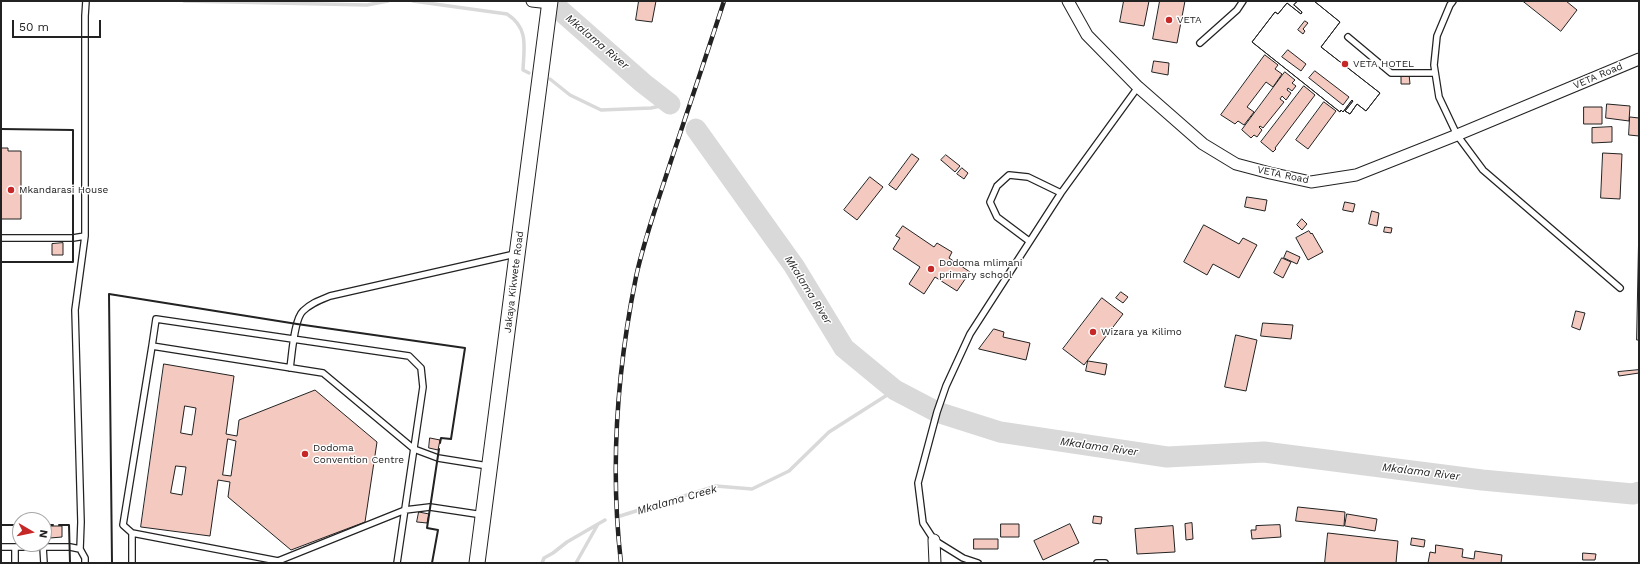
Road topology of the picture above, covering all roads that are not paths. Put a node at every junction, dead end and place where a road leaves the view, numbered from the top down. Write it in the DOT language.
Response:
graph roads {
  1 [pos="86,1"];
  2 [pos="532,1"];
  3 [pos="1068,1"];
  4 [pos="1243,1"];
  5 [pos="1453,1"];
  6 [pos="550,2"];
  7 [pos="1348,37"];
  8 [pos="1200,43"];
  9 [pos="1639,59"];
  10 [pos="1435,73"];
  11 [pos="1138,87"];
  12 [pos="1457,135"];
  13 [pos="1060,193"];
  14 [pos="85,236"];
  15 [pos="1,238"];
  16 [pos="1029,241"];
  17 [pos="517,253"];
  18 [pos="1620,288"];
  19 [pos="295,339"];
  20 [pos="152,346"];
  21 [pos="290,368"];
  22 [pos="414,449"];
  23 [pos="490,466"];
  24 [pos="405,510"];
  25 [pos="483,515"];
  26 [pos="132,533"];
  27 [pos="934,540"];
  28 [pos="1,547"];
  29 [pos="12,547"];
  30 [pos="52,547"];
  31 [pos="80,549"];
  32 [pos="15,552"];
  33 [pos="43,552"];
  34 [pos="15,563"];
  35 [pos="44,563"];
  36 [pos="85,563"];
  37 [pos="132,563"];
  38 [pos="397,563"];
  39 [pos="477,563"];
  40 [pos="936,563"];
  41 [pos="978,563"];
  42 [pos="1098,563"];
  43 [pos="1105,563"];
  1 -- 14 [label="lane"];
  2 -- 6 [label="street"];
  3 -- 11 [label="street, VETA Road"];
  4 -- 8 [label="lane"];
  5 -- 10 [label="lane"];
  6 -- 17 [label="main road, Jakaya Kikwete Road"];
  7 -- 10 [label="lane"];
  9 -- 12 [label="street, VETA Road"];
  10 -- 12 [label="lane"];
  11 -- 12 [label="street, VETA Road"];
  11 -- 13 [label="lane"];
  12 -- 18 [label="lane"];
  13 -- 16 [label="lane"];
  13 -- 16 [label="lane"];
  14 -- 15 [label="lane"];
  14 -- 31 [label="lane"];
  16 -- 27 [label="lane"];
  17 -- 19 [label="lane"];
  17 -- 23 [label="main road, Jakaya Kikwete Road"];
  19 -- 20 [label="lane"];
  19 -- 21 [label="lane"];
  19 -- 22 [label="lane"];
  20 -- 21 [label="lane"];
  20 -- 26 [label="lane"];
  21 -- 22 [label="lane"];
  22 -- 23 [label="lane"];
  22 -- 24 [label="lane"];
  23 -- 25 [label="main road, Jakaya Kikwete Road"];
  24 -- 25 [label="lane"];
  24 -- 26 [label="lane"];
  24 -- 38 [label="lane"];
  25 -- 39 [label="main road, Jakaya Kikwete Road"];
  26 -- 37 [label="lane"];
  27 -- 40 [label="street"];
  27 -- 41 [label="lane"];
  28 -- 29 [label="lane"];
  30 -- 31 [label="lane"];
  31 -- 36 [label="lane"];
  32 -- 34 [label="lane"];
  33 -- 35 [label="lane"];
  42 -- 43 [label="lane"];
}
